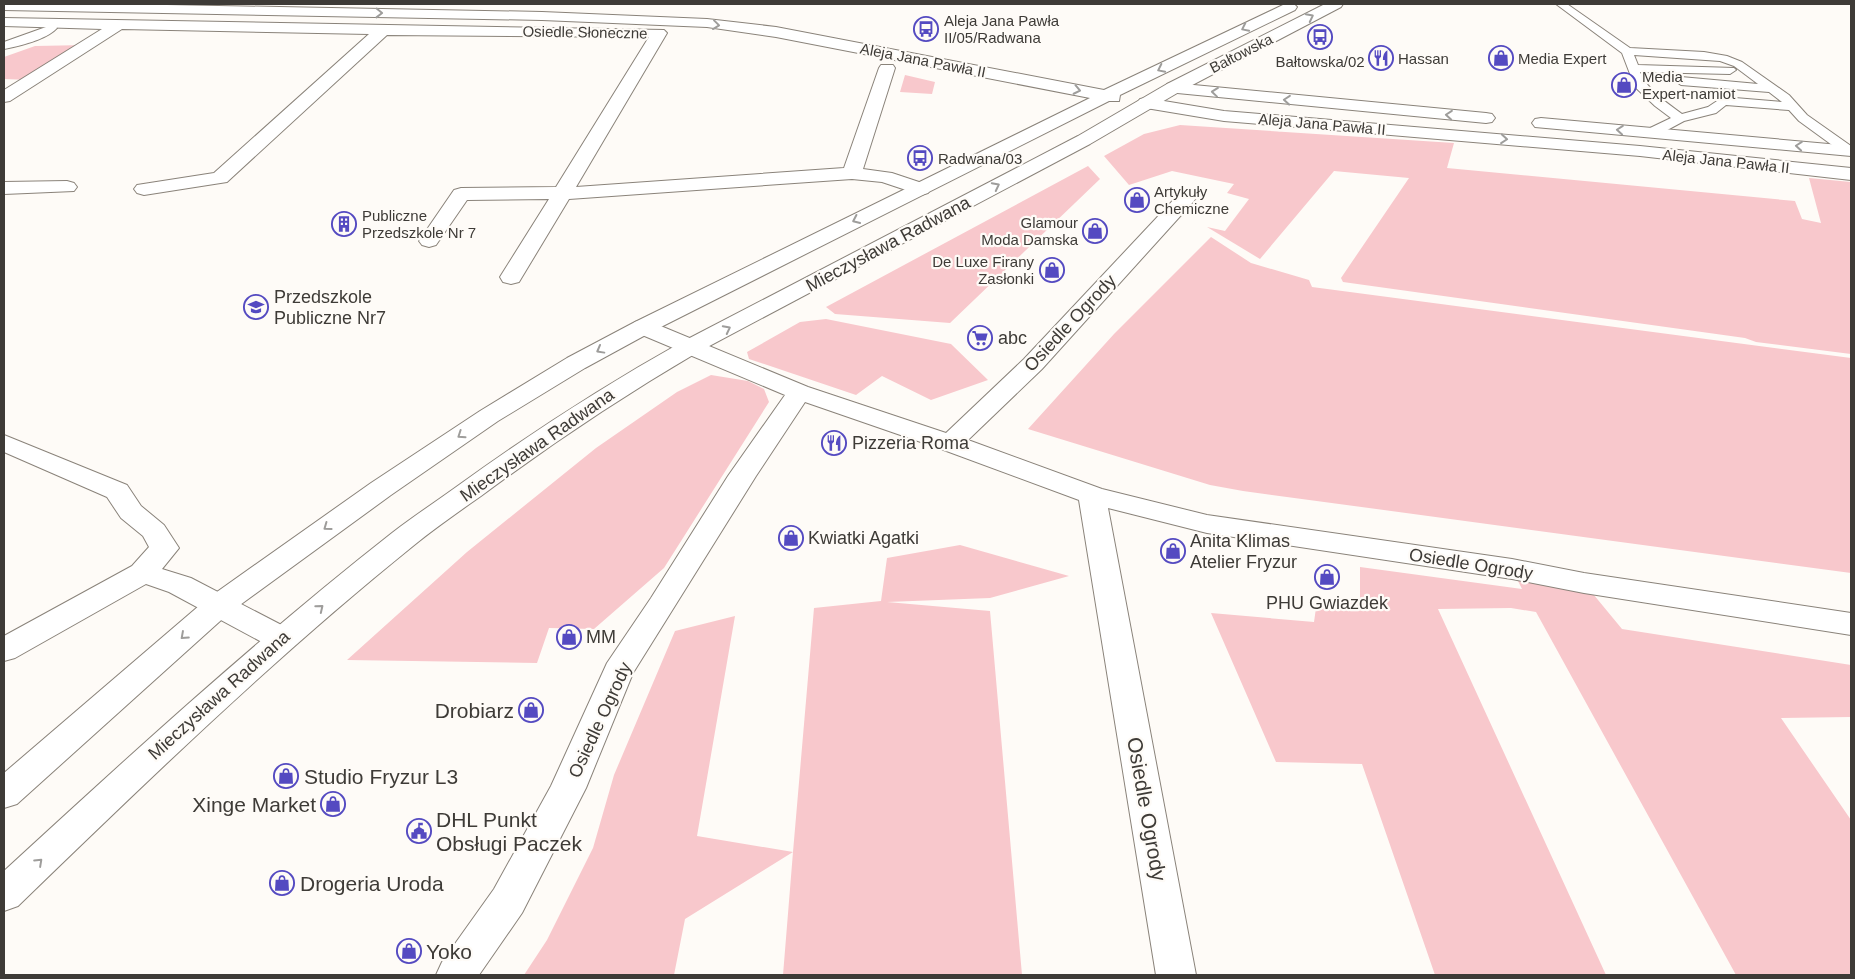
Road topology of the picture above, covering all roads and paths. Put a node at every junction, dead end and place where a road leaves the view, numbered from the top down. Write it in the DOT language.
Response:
graph roads {
  1 [pos="437,4"];
  2 [pos="1297,4"];
  3 [pos="1336,4"];
  4 [pos="1560,4"];
  5 [pos="4,6"];
  6 [pos="115,6"];
  7 [pos="142,6"];
  8 [pos="542,16"];
  9 [pos="794,21"];
  10 [pos="4,22"];
  11 [pos="50,23"];
  12 [pos="120,24"];
  13 [pos="383,30"];
  14 [pos="529,32"];
  15 [pos="4,46"];
  16 [pos="1627,51"];
  17 [pos="1221,63"];
  18 [pos="887,68"];
  19 [pos="1632,68"];
  20 [pos="1749,71"];
  21 [pos="1014,77"];
  22 [pos="1104,77"];
  23 [pos="1681,81"];
  24 [pos="1133,82"];
  25 [pos="1718,85"];
  26 [pos="1173,88"];
  27 [pos="1773,89"];
  28 [pos="1106,96"];
  29 [pos="1256,97"];
  30 [pos="4,98"];
  31 [pos="1723,101"];
  32 [pos="1146,103"];
  33 [pos="1793,107"];
  34 [pos="1064,117"];
  35 [pos="1680,118"];
  36 [pos="1505,120"];
  37 [pos="1525,122"];
  38 [pos="1653,132"];
  39 [pos="1848,162"];
  40 [pos="852,173"];
  41 [pos="67,187"];
  42 [pos="4,188"];
  43 [pos="144,189"];
  44 [pos="921,189"];
  45 [pos="562,194"];
  46 [pos="1186,198"];
  47 [pos="429,241"];
  48 [pos="511,277"];
  49 [pos="643,327"];
  50 [pos="690,347"];
  51 [pos="799,392"];
  52 [pos="4,443"];
  53 [pos="950,443"];
  54 [pos="1092,495"];
  55 [pos="143,572"];
  56 [pos="218,606"];
  57 [pos="1851,624"];
  58 [pos="282,639"];
  59 [pos="4,650"];
  60 [pos="4,794"];
  61 [pos="4,895"];
  62 [pos="456,975"];
  63 [pos="1176,975"];
  1 -- 9 [label="street"];
  2 -- 24 [label="street, Bałtowska, one-way"];
  17 -- 3 [label="street, Bałtowska, one-way"];
  4 -- 16 [label="lane"];
  5 -- 6 [label="street, Aleja Jana Pawła II"];
  6 -- 7 [label="street, Aleja Jana Pawła II"];
  7 -- 8 [label="street, Aleja Jana Pawła II, one-way"];
  8 -- 14 [label="street"];
  8 -- 21 [label="street, Aleja Jana Pawła II, one-way"];
  10 -- 11 [label="street, Osiedle Słoneczne"];
  11 -- 12 [label="street, Osiedle Słoneczne"];
  11 -- 15 [label="lane"];
  12 -- 13 [label="street, Osiedle Słoneczne"];
  12 -- 30 [label="street"];
  13 -- 14 [label="street, Osiedle Słoneczne"];
  13 -- 43 [label="street"];
  14 -- 45 [label="street, Osiedle Słoneczne"];
  16 -- 19 [label="lane"];
  16 -- 20 [label="lane"];
  17 -- 26 [label="street, Bałtowska"];
  17 -- 29 [label="street"];
  18 -- 40 [label="street"];
  19 -- 20 [label="lane"];
  19 -- 35 [label="lane"];
  20 -- 27 [label="lane"];
  21 -- 28 [label="street, Aleja Jana Pawła II, one-way"];
  21 -- 34 [label="street"];
  22 -- 24 [label="street, Aleja Jana Pawła II"];
  23 -- 25 [label="lane"];
  24 -- 26 [label="street, Aleja Jana Pawła II"];
  24 -- 28 [label="street, Bałtowska"];
  25 -- 27 [label="lane"];
  25 -- 31 [label="lane"];
  29 -- 26 [label="street, Aleja Jana Pawła II, one-way"];
  26 -- 32 [label="street, Bałtowska"];
  27 -- 33 [label="lane"];
  28 -- 32 [label="street, Aleja Jana Pawła II"];
  28 -- 34 [label="street, Mieczysława Radwana"];
  36 -- 29 [label="street, Aleja Jana Pawła II, one-way"];
  31 -- 33 [label="lane"];
  31 -- 35 [label="lane"];
  32 -- 39 [label="street, Aleja Jana Pawła II, one-way"];
  50 -- 32 [label="street, Mieczysława Radwana, one-way"];
  33 -- 39 [label="lane"];
  34 -- 44 [label="street, Mieczysława Radwana"];
  35 -- 38 [label="lane"];
  38 -- 37 [label="street, Aleja Jana Pawła II, one-way"];
  39 -- 38 [label="street, Aleja Jana Pawła II, one-way"];
  40 -- 44 [label="street"];
  40 -- 45 [label="street"];
  41 -- 42 [label="street"];
  44 -- 49 [label="street, Mieczysława Radwana, one-way"];
  45 -- 47 [label="street"];
  45 -- 48 [label="street, Osiedle Słoneczne"];
  46 -- 53 [label="street, Osiedle Ogrody"];
  49 -- 50 [label="street, Osiedle Ogrody"];
  49 -- 56 [label="street, Mieczysława Radwana, one-way"];
  50 -- 51 [label="street, Osiedle Ogrody"];
  58 -- 50 [label="street, Mieczysława Radwana, one-way"];
  51 -- 53 [label="street, Osiedle Ogrody"];
  51 -- 62 [label="street, Osiedle Ogrody"];
  52 -- 55 [label="street"];
  53 -- 54 [label="street, Osiedle Ogrody"];
  54 -- 57 [label="street, Osiedle Ogrody"];
  54 -- 63 [label="street, Osiedle Ogrody"];
  55 -- 56 [label="street"];
  55 -- 59 [label="street"];
  56 -- 58 [label="street"];
  56 -- 60 [label="street, Mieczysława Radwana, one-way"];
  61 -- 58 [label="street, Mieczysława Radwana, one-way"];
}
